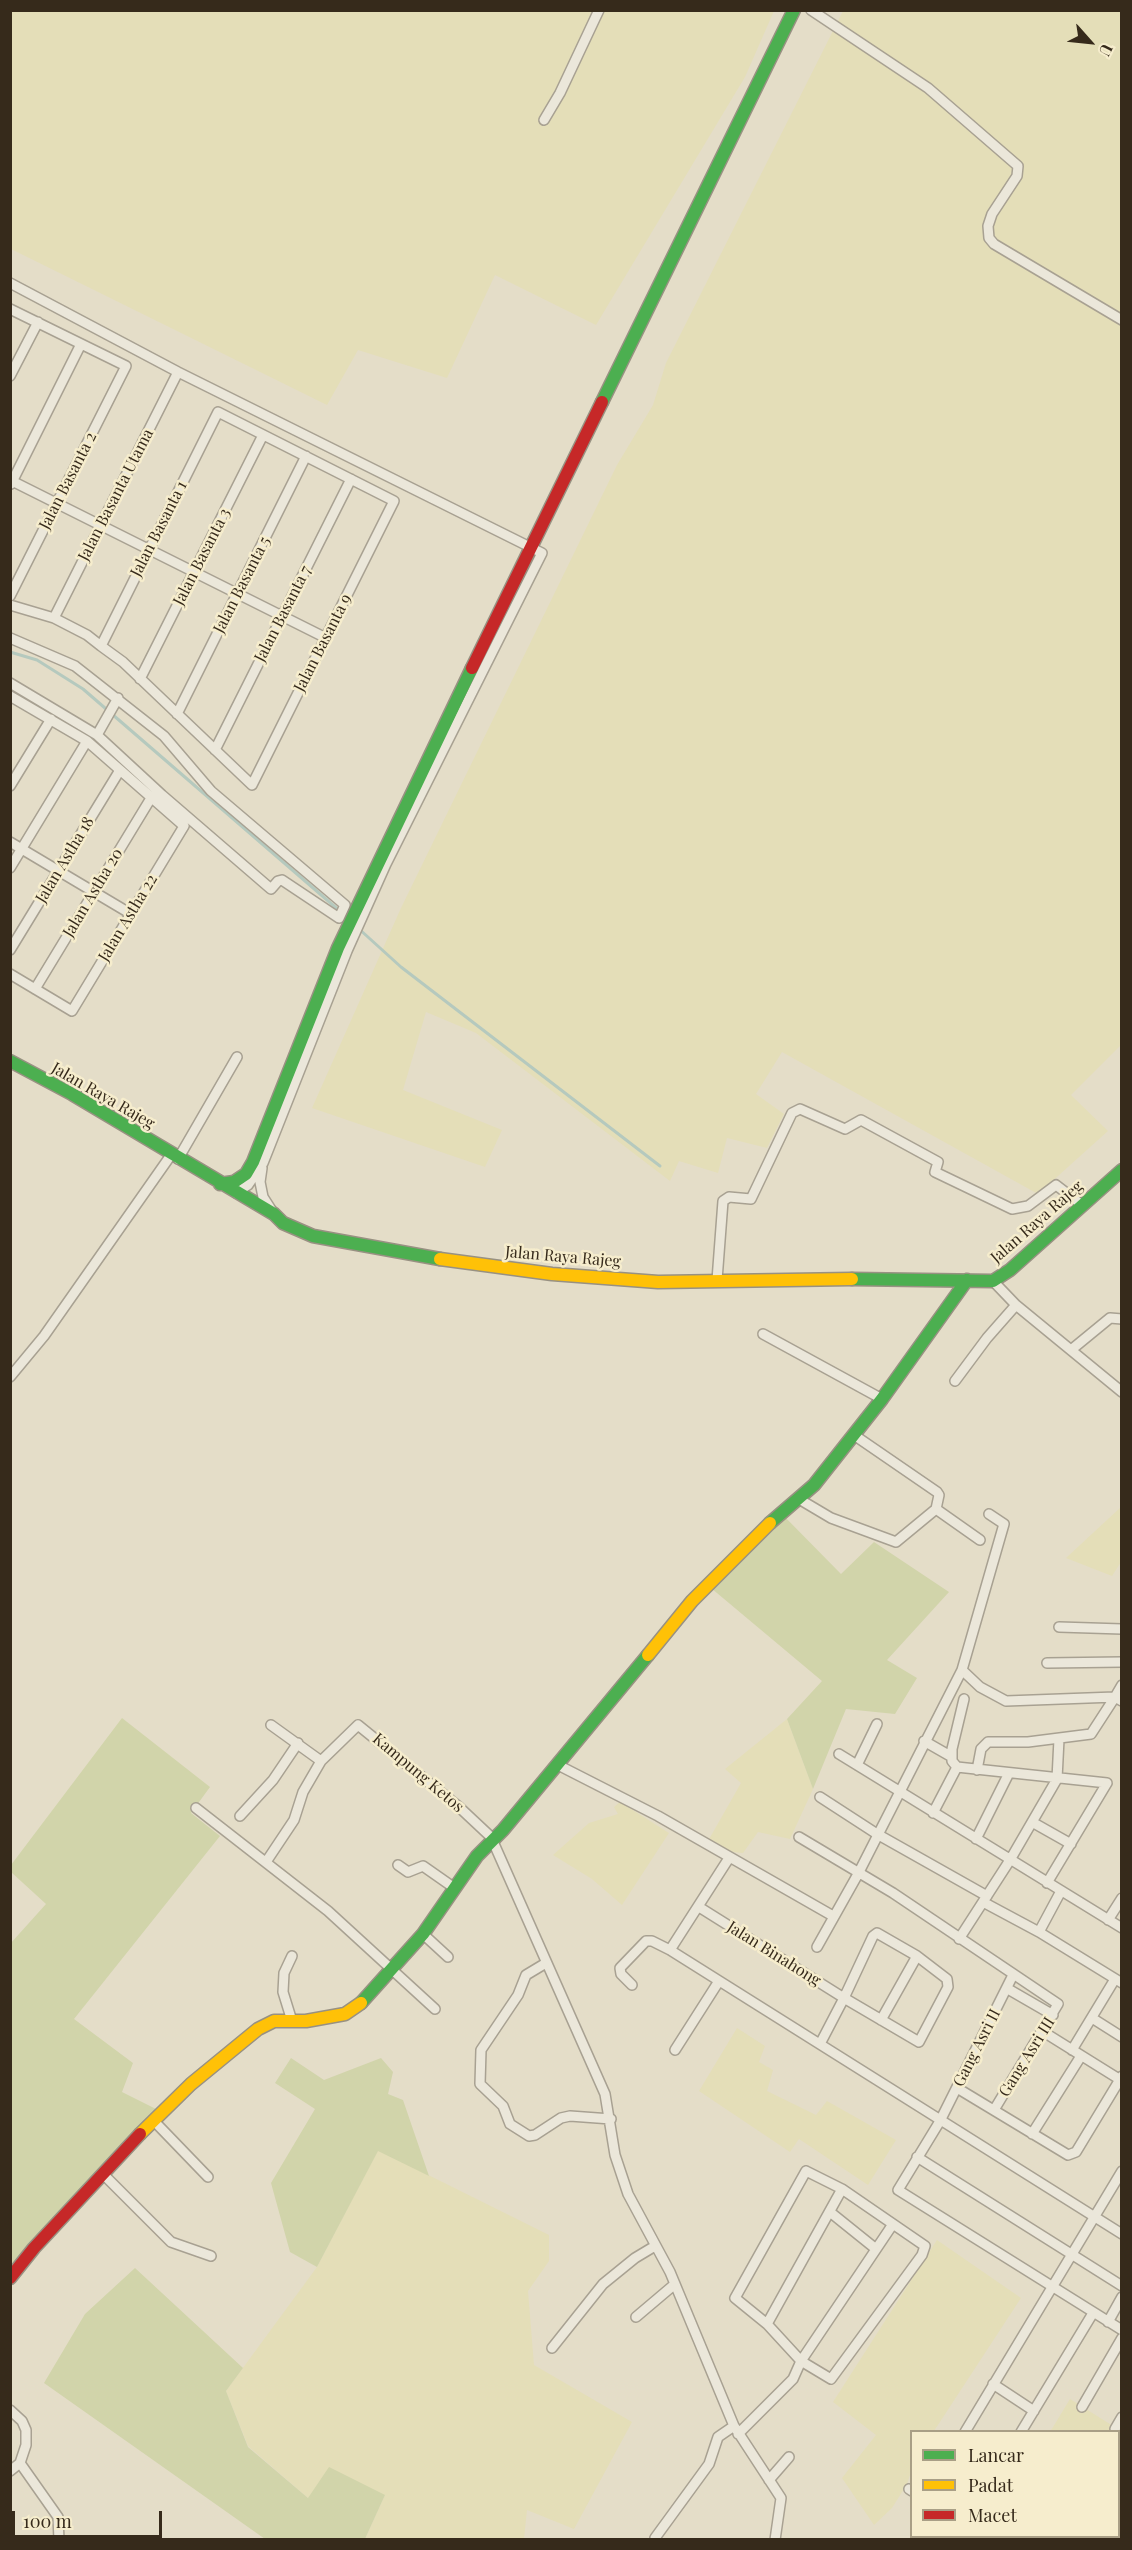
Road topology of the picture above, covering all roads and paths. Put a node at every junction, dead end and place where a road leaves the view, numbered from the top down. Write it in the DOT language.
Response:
graph roads {
  1 [pos="599,10"];
  2 [pos="794,10"];
  3 [pos="811,10"];
  4 [pos="544,120"];
  5 [pos="10,284"];
  6 [pos="10,309"];
  7 [pos="1122,320"];
  8 [pos="38,322"];
  9 [pos="81,344"];
  10 [pos="178,372"];
  11 [pos="10,376"];
  12 [pos="263,435"];
  13 [pos="306,456"];
  14 [pos="351,479"];
  15 [pos="11,482"];
  16 [pos="57,503"];
  17 [pos="101,525"];
  18 [pos="530,547"];
  19 [pos="149,549"];
  20 [pos="194,572"];
  21 [pos="237,593"];
  22 [pos="10,596"];
  23 [pos="10,605"];
  24 [pos="282,616"];
  25 [pos="54,618"];
  26 [pos="10,638"];
  27 [pos="326,638"];
  28 [pos="101,646"];
  29 [pos="141,679"];
  30 [pos="10,682"];
  31 [pos="12,700"];
  32 [pos="116,702"];
  33 [pos="177,714"];
  34 [pos="51,719"];
  35 [pos="97,735"];
  36 [pos="87,741"];
  37 [pos="215,750"];
  38 [pos="120,770"];
  39 [pos="10,786"];
  40 [pos="151,798"];
  41 [pos="10,842"];
  42 [pos="22,849"];
  43 [pos="10,868"];
  44 [pos="59,871"];
  45 [pos="94,892"];
  46 [pos="131,914"];
  47 [pos="10,950"];
  48 [pos="10,974"];
  49 [pos="35,988"];
  50 [pos="237,1056"];
  51 [pos="10,1061"];
  52 [pos="174,1157"];
  53 [pos="263,1163"];
  54 [pos="1122,1170"];
  55 [pos="220,1184"];
  56 [pos="236,1193"];
  57 [pos="1082,1205"];
  58 [pos="274,1214"];
  59 [pos="717,1280"];
  60 [pos="967,1280"];
  61 [pos="993,1281"];
  62 [pos="1016,1305"];
  63 [pos="1122,1319"];
  64 [pos="763,1334"];
  65 [pos="1071,1350"];
  66 [pos="10,1377"];
  67 [pos="955,1381"];
  68 [pos="1122,1392"];
  69 [pos="882,1399"];
  70 [pos="854,1435"];
  71 [pos="799,1499"];
  72 [pos="936,1509"];
  73 [pos="988,1514"];
  74 [pos="980,1540"];
  75 [pos="1059,1626"];
  76 [pos="1122,1629"];
  77 [pos="1122,1662"];
  78 [pos="1047,1663"];
  79 [pos="962,1670"];
  80 [pos="1122,1685"];
  81 [pos="1118,1699"];
  82 [pos="964,1700"];
  83 [pos="877,1724"];
  84 [pos="271,1725"];
  85 [pos="1059,1739"];
  86 [pos="924,1742"];
  87 [pos="298,1743"];
  88 [pos="839,1754"];
  89 [pos="952,1757"];
  90 [pos="321,1761"];
  91 [pos="558,1765"];
  92 [pos="857,1766"];
  93 [pos="957,1767"];
  94 [pos="977,1770"];
  95 [pos="1009,1773"];
  96 [pos="1057,1779"];
  97 [pos="899,1792"];
  98 [pos="820,1797"];
  99 [pos="196,1808"];
  100 [pos="933,1813"];
  101 [pos="240,1816"];
  102 [pos="1032,1822"];
  103 [pos="877,1834"];
  104 [pos="800,1837"];
  105 [pos="976,1839"];
  106 [pos="493,1841"];
  107 [pos="1071,1844"];
  108 [pos="729,1858"];
  109 [pos="1010,1860"];
  110 [pos="266,1862"];
  111 [pos="398,1865"];
  112 [pos="858,1874"];
  113 [pos="1047,1883"];
  114 [pos="453,1887"];
  115 [pos="1061,1892"];
  116 [pos="1122,1898"];
  117 [pos="985,1899"];
  118 [pos="701,1908"];
  119 [pos="833,1916"];
  120 [pos="1108,1920"];
  121 [pos="1122,1928"];
  122 [pos="1039,1932"];
  123 [pos="423,1934"];
  124 [pos="960,1939"];
  125 [pos="817,1947"];
  126 [pos="670,1950"];
  127 [pos="292,1956"];
  128 [pos="917,1956"];
  129 [pos="448,1958"];
  130 [pos="546,1963"];
  131 [pos="392,1971"];
  132 [pos="1013,1975"];
  133 [pos="718,1981"];
  134 [pos="1118,1981"];
  135 [pos="632,1985"];
  136 [pos="1008,1989"];
  137 [pos="844,1998"];
  138 [pos="435,2009"];
  139 [pos="1053,2015"];
  140 [pos="1092,2018"];
  141 [pos="292,2020"];
  142 [pos="881,2020"];
  143 [pos="1042,2031"];
  144 [pos="1122,2037"];
  145 [pos="820,2044"];
  146 [pos="675,2049"];
  147 [pos="1072,2050"];
  148 [pos="1081,2056"];
  149 [pos="1120,2077"];
  150 [pos="957,2088"];
  151 [pos="994,2110"];
  152 [pos="610,2119"];
  153 [pos="153,2120"];
  154 [pos="940,2121"];
  155 [pos="1032,2134"];
  156 [pos="917,2157"];
  157 [pos="103,2174"];
  158 [pos="208,2176"];
  159 [pos="1120,2177"];
  160 [pos="842,2189"];
  161 [pos="830,2212"];
  162 [pos="1094,2218"];
  163 [pos="893,2224"];
  164 [pos="1122,2234"];
  165 [pos="656,2246"];
  166 [pos="876,2249"];
  167 [pos="1071,2255"];
  168 [pos="211,2256"];
  169 [pos="10,2278"];
  170 [pos="675,2284"];
  171 [pos="1122,2286"];
  172 [pos="1051,2288"];
  173 [pos="1122,2297"];
  174 [pos="1093,2313"];
  175 [pos="636,2317"];
  176 [pos="1108,2322"];
  177 [pos="767,2324"];
  178 [pos="1122,2330"];
  179 [pos="1122,2338"];
  180 [pos="552,2348"];
  181 [pos="801,2361"];
  182 [pos="993,2384"];
  183 [pos="1082,2408"];
  184 [pos="10,2410"];
  185 [pos="1034,2410"];
  186 [pos="1122,2417"];
  187 [pos="1115,2429"];
  188 [pos="736,2430"];
  189 [pos="966,2430"];
  190 [pos="1022,2430"];
  191 [pos="789,2457"];
  192 [pos="20,2463"];
  193 [pos="10,2471"];
  194 [pos="770,2480"];
  195 [pos="655,2538"];
  196 [pos="59,2540"];
  197 [pos="775,2540"];
  1 -- 4 [label="street"];
  2 -- 18 [label="street"];
  3 -- 7 [label="street"];
  5 -- 10 [label="street"];
  6 -- 8 [label="street"];
  8 -- 9 [label="street"];
  8 -- 11 [label="street"];
  9 -- 15 [label="street"];
  9 -- 16 [label="street, Jalan Basanta 2"];
  10 -- 17 [label="street, Jalan Basanta Utama"];
  10 -- 18 [label="street"];
  12 -- 13 [label="street"];
  12 -- 19 [label="street, Jalan Basanta 1"];
  12 -- 20 [label="street, Jalan Basanta 3"];
  13 -- 14 [label="street"];
  13 -- 21 [label="street, Jalan Basanta 5"];
  14 -- 24 [label="street, Jalan Basanta 7"];
  14 -- 27 [label="street, Jalan Basanta 9"];
  15 -- 16 [label="street"];
  16 -- 17 [label="street"];
  16 -- 22 [label="street, Jalan Basanta 2"];
  17 -- 19 [label="street"];
  17 -- 25 [label="street, Jalan Basanta Utama"];
  18 -- 53 [label="street"];
  18 -- 55 [label="street"];
  19 -- 20 [label="street"];
  19 -- 28 [label="street, Jalan Basanta 1"];
  20 -- 21 [label="street"];
  20 -- 29 [label="street, Jalan Basanta 3"];
  21 -- 24 [label="street"];
  21 -- 33 [label="street, Jalan Basanta 5"];
  23 -- 25 [label="street"];
  24 -- 27 [label="street"];
  24 -- 37 [label="street, Jalan Basanta 7"];
  25 -- 28 [label="street"];
  26 -- 32 [label="street"];
  27 -- 37 [label="street, Jalan Basanta 9"];
  28 -- 29 [label="street"];
  29 -- 33 [label="street"];
  30 -- 35 [label="street"];
  31 -- 34 [label="street"];
  32 -- 35 [label="street"];
  32 -- 35 [label="street"];
  33 -- 37 [label="street"];
  34 -- 36 [label="street"];
  34 -- 39 [label="street"];
  36 -- 38 [label="street"];
  36 -- 42 [label="street"];
  38 -- 40 [label="street"];
  38 -- 44 [label="street, Jalan Astha 18"];
  40 -- 45 [label="street, Jalan Astha 20"];
  40 -- 46 [label="street, Jalan Astha 22"];
  41 -- 42 [label="street"];
  42 -- 43 [label="street"];
  42 -- 44 [label="street"];
  44 -- 45 [label="street"];
  44 -- 47 [label="street, Jalan Astha 18"];
  45 -- 46 [label="street"];
  45 -- 49 [label="street, Jalan Astha 20"];
  46 -- 49 [label="street, Jalan Astha 22"];
  48 -- 49 [label="street"];
  50 -- 52 [label="street"];
  51 -- 52 [label="street, Jalan Raya Rajeg"];
  52 -- 55 [label="street, Jalan Raya Rajeg"];
  52 -- 66 [label="street"];
  53 -- 56 [label="street"];
  53 -- 58 [label="street"];
  54 -- 57 [label="street, Jalan Raya Rajeg"];
  55 -- 56 [label="street, Jalan Raya Rajeg"];
  56 -- 58 [label="street, Jalan Raya Rajeg"];
  57 -- 59 [label="street"];
  57 -- 61 [label="street, Jalan Raya Rajeg"];
  58 -- 59 [label="street, Jalan Raya Rajeg"];
  59 -- 60 [label="street, Jalan Raya Rajeg"];
  60 -- 61 [label="street, Jalan Raya Rajeg"];
  60 -- 69 [label="street"];
  61 -- 62 [label="street"];
  62 -- 65 [label="street"];
  62 -- 67 [label="street"];
  63 -- 65 [label="street"];
  64 -- 69 [label="street"];
  65 -- 68 [label="street"];
  69 -- 70 [label="street"];
  70 -- 71 [label="street"];
  70 -- 72 [label="street"];
  71 -- 72 [label="street"];
  71 -- 91 [label="street"];
  72 -- 74 [label="street"];
  73 -- 79 [label="street"];
  75 -- 76 [label="street"];
  77 -- 78 [label="street"];
  79 -- 81 [label="street"];
  79 -- 86 [label="street"];
  80 -- 81 [label="street"];
  81 -- 85 [label="street"];
  82 -- 89 [label="street"];
  83 -- 92 [label="street"];
  84 -- 87 [label="street"];
  85 -- 94 [label="street"];
  85 -- 96 [label="street"];
  86 -- 89 [label="street"];
  86 -- 97 [label="street"];
  87 -- 90 [label="street"];
  87 -- 101 [label="street"];
  88 -- 92 [label="street"];
  89 -- 93 [label="street"];
  90 -- 106 [label="street, Kampung Ketos"];
  90 -- 110 [label="street, Kampung Ketos"];
  91 -- 106 [label="street"];
  91 -- 108 [label="street"];
  92 -- 97 [label="street"];
  93 -- 94 [label="street"];
  93 -- 100 [label="street"];
  94 -- 95 [label="street"];
  95 -- 96 [label="street"];
  95 -- 105 [label="street"];
  96 -- 102 [label="street"];
  96 -- 107 [label="street"];
  97 -- 100 [label="street"];
  97 -- 103 [label="street"];
  98 -- 103 [label="street"];
  99 -- 110 [label="street"];
  100 -- 105 [label="street"];
  102 -- 107 [label="street"];
  102 -- 109 [label="street"];
  103 -- 112 [label="street"];
  103 -- 117 [label="street"];
  104 -- 112 [label="street"];
  105 -- 109 [label="street"];
  106 -- 114 [label="street"];
  106 -- 130 [label="street"];
  107 -- 113 [label="street"];
  108 -- 118 [label="street"];
  108 -- 119 [label="street"];
  109 -- 113 [label="street"];
  109 -- 117 [label="street"];
  110 -- 131 [label="street"];
  111 -- 114 [label="street"];
  112 -- 119 [label="street"];
  112 -- 124 [label="street"];
  113 -- 115 [label="street"];
  114 -- 123 [label="street"];
  115 -- 120 [label="street"];
  115 -- 122 [label="street"];
  116 -- 120 [label="street"];
  117 -- 122 [label="street"];
  117 -- 124 [label="street"];
  118 -- 126 [label="street"];
  118 -- 137 [label="street, Jalan Binahong"];
  119 -- 125 [label="street"];
  120 -- 121 [label="street"];
  122 -- 134 [label="street"];
  123 -- 129 [label="street"];
  123 -- 131 [label="street"];
  124 -- 132 [label="street"];
  126 -- 133 [label="street"];
  126 -- 135 [label="street"];
  127 -- 141 [label="street"];
  128 -- 137 [label="street"];
  128 -- 142 [label="street"];
  128 -- 142 [label="street, Jalan Binahong"];
  130 -- 152 [label="street"];
  130 -- 152 [label="street"];
  131 -- 138 [label="street"];
  131 -- 141 [label="street"];
  132 -- 136 [label="street, Gang Asri II"];
  132 -- 139 [label="street, Gang Asri III"];
  133 -- 145 [label="street"];
  133 -- 146 [label="street"];
  134 -- 140 [label="street"];
  136 -- 139 [label="street"];
  136 -- 150 [label="street, Gang Asri II"];
  137 -- 142 [label="street, Jalan Binahong"];
  137 -- 145 [label="street"];
  139 -- 143 [label="street, Gang Asri III"];
  140 -- 144 [label="street"];
  140 -- 147 [label="street"];
  141 -- 153 [label="street"];
  143 -- 147 [label="street"];
  143 -- 151 [label="street, Gang Asri III"];
  145 -- 154 [label="street"];
  147 -- 148 [label="street"];
  148 -- 149 [label="street"];
  148 -- 155 [label="street"];
  149 -- 155 [label="street"];
  150 -- 151 [label="street"];
  150 -- 154 [label="street, Gang Asri II"];
  151 -- 155 [label="street"];
  152 -- 165 [label="street"];
  153 -- 157 [label="street"];
  153 -- 158 [label="street"];
  154 -- 156 [label="street, Gang Asri II"];
  154 -- 162 [label="street"];
  156 -- 167 [label="street"];
  156 -- 172 [label="street, Gang Asri II"];
  157 -- 168 [label="street"];
  157 -- 169 [label="street"];
  159 -- 162 [label="street"];
  160 -- 161 [label="street"];
  160 -- 163 [label="street"];
  160 -- 177 [label="street"];
  161 -- 166 [label="street"];
  161 -- 177 [label="street"];
  162 -- 164 [label="street"];
  162 -- 167 [label="street"];
  163 -- 166 [label="street"];
  163 -- 181 [label="street"];
  165 -- 170 [label="street"];
  165 -- 180 [label="street"];
  166 -- 181 [label="street"];
  167 -- 171 [label="street"];
  167 -- 172 [label="street"];
  170 -- 175 [label="street"];
  170 -- 188 [label="street"];
  172 -- 174 [label="street"];
  172 -- 182 [label="street"];
  173 -- 176 [label="street"];
  174 -- 176 [label="street"];
  174 -- 185 [label="street"];
  176 -- 178 [label="street"];
  177 -- 181 [label="street"];
  179 -- 183 [label="street"];
  181 -- 188 [label="street"];
  182 -- 185 [label="street"];
  182 -- 189 [label="street"];
  184 -- 192 [label="street"];
  185 -- 190 [label="street"];
  186 -- 187 [label="street"];
  188 -- 194 [label="street"];
  188 -- 195 [label="street"];
  191 -- 194 [label="street"];
  192 -- 193 [label="street"];
  192 -- 196 [label="street"];
  194 -- 197 [label="street"];
}
